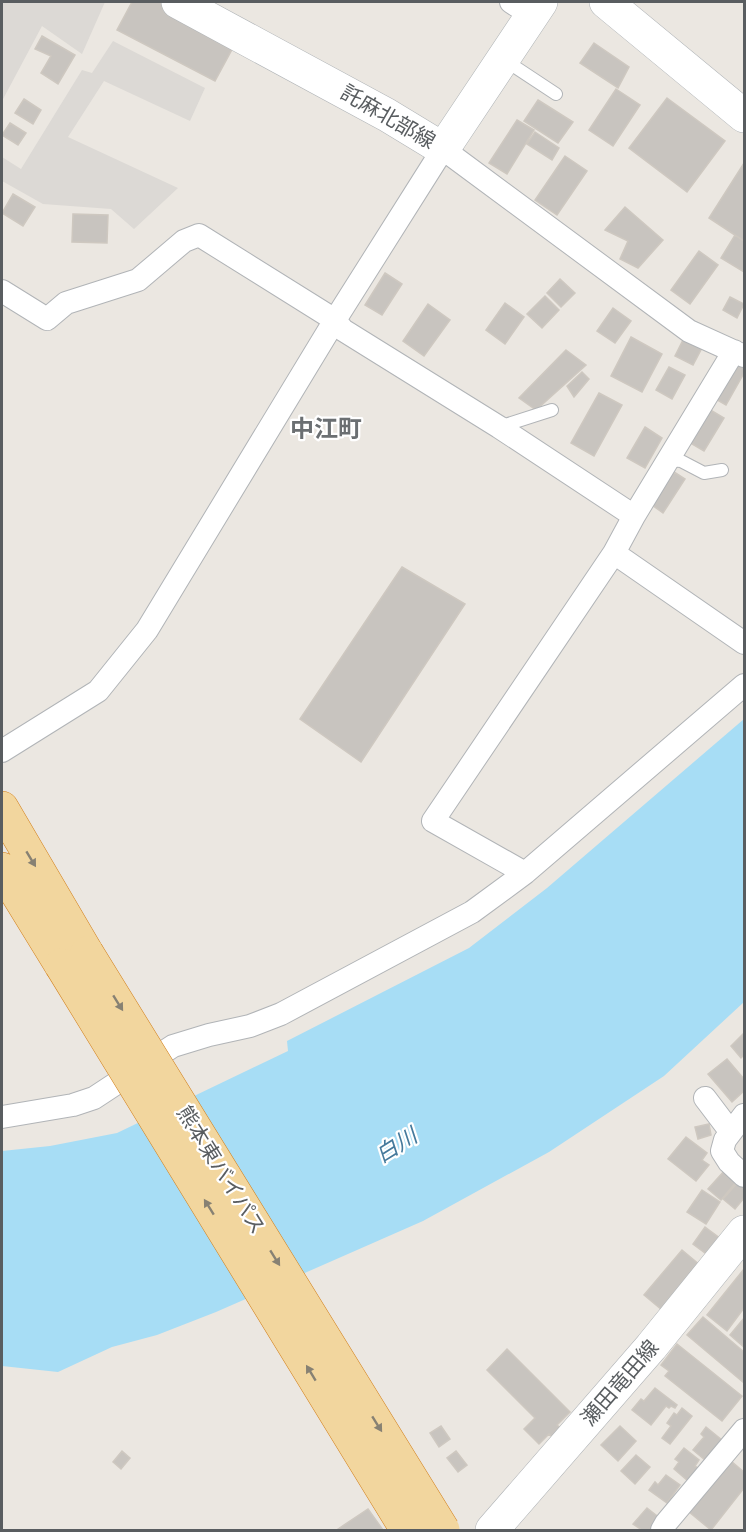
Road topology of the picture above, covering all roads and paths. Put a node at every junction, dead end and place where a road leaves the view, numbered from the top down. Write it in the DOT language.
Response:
graph roads {
  1 [pos="178,2"];
  2 [pos="606,2"];
  3 [pos="528,6"];
  4 [pos="502,59"];
  5 [pos="556,94"];
  6 [pos="744,116"];
  7 [pos="443,149"];
  8 [pos="2,291"];
  9 [pos="335,320"];
  10 [pos="739,354"];
  11 [pos="552,410"];
  12 [pos="499,427"];
  13 [pos="668,459"];
  14 [pos="722,470"];
  15 [pos="634,516"];
  16 [pos="614,553"];
  17 [pos="744,643"];
  18 [pos="744,685"];
  19 [pos="2,751"];
  20 [pos="2,808"];
  21 [pos="2,869"];
  22 [pos="525,873"];
  23 [pos="74,959"];
  24 [pos="705,1098"];
  25 [pos="2,1117"];
  26 [pos="737,1123"];
  27 [pos="744,1176"];
  28 [pos="744,1232"];
  29 [pos="744,1430"];
  30 [pos="407,1530"];
  31 [pos="443,1530"];
  32 [pos="492,1530"];
  33 [pos="662,1530"];
  1 -- 7 [label="main road, 託麻北部線"];
  2 -- 6 [label="main road"];
  3 -- 4 [label="main road, 託麻北部線"];
  4 -- 5 [label="lane"];
  4 -- 7 [label="main road, 託麻北部線"];
  7 -- 9 [label="street"];
  7 -- 10 [label="street"];
  8 -- 9 [label="street"];
  9 -- 12 [label="street"];
  9 -- 19 [label="street"];
  10 -- 13 [label="street"];
  11 -- 12 [label="lane"];
  12 -- 15 [label="street"];
  13 -- 14 [label="lane"];
  13 -- 15 [label="street"];
  15 -- 16 [label="street"];
  16 -- 17 [label="street"];
  16 -- 22 [label="street"];
  18 -- 22 [label="street"];
  20 -- 23 [label="highway, 熊本東バイパス, one-way"];
  21 -- 23 [label="highway, 熊本東バイパス"];
  22 -- 25 [label="street"];
  30 -- 23 [label="highway, 熊本東バイパス, one-way, bridge"];
  23 -- 31 [label="highway, 熊本東バイパス, one-way, bridge"];
  24 -- 26 [label="street"];
  26 -- 27 [label="street"];
  28 -- 32 [label="main road, 瀬田竜田線"];
  29 -- 33 [label="street"];
}
